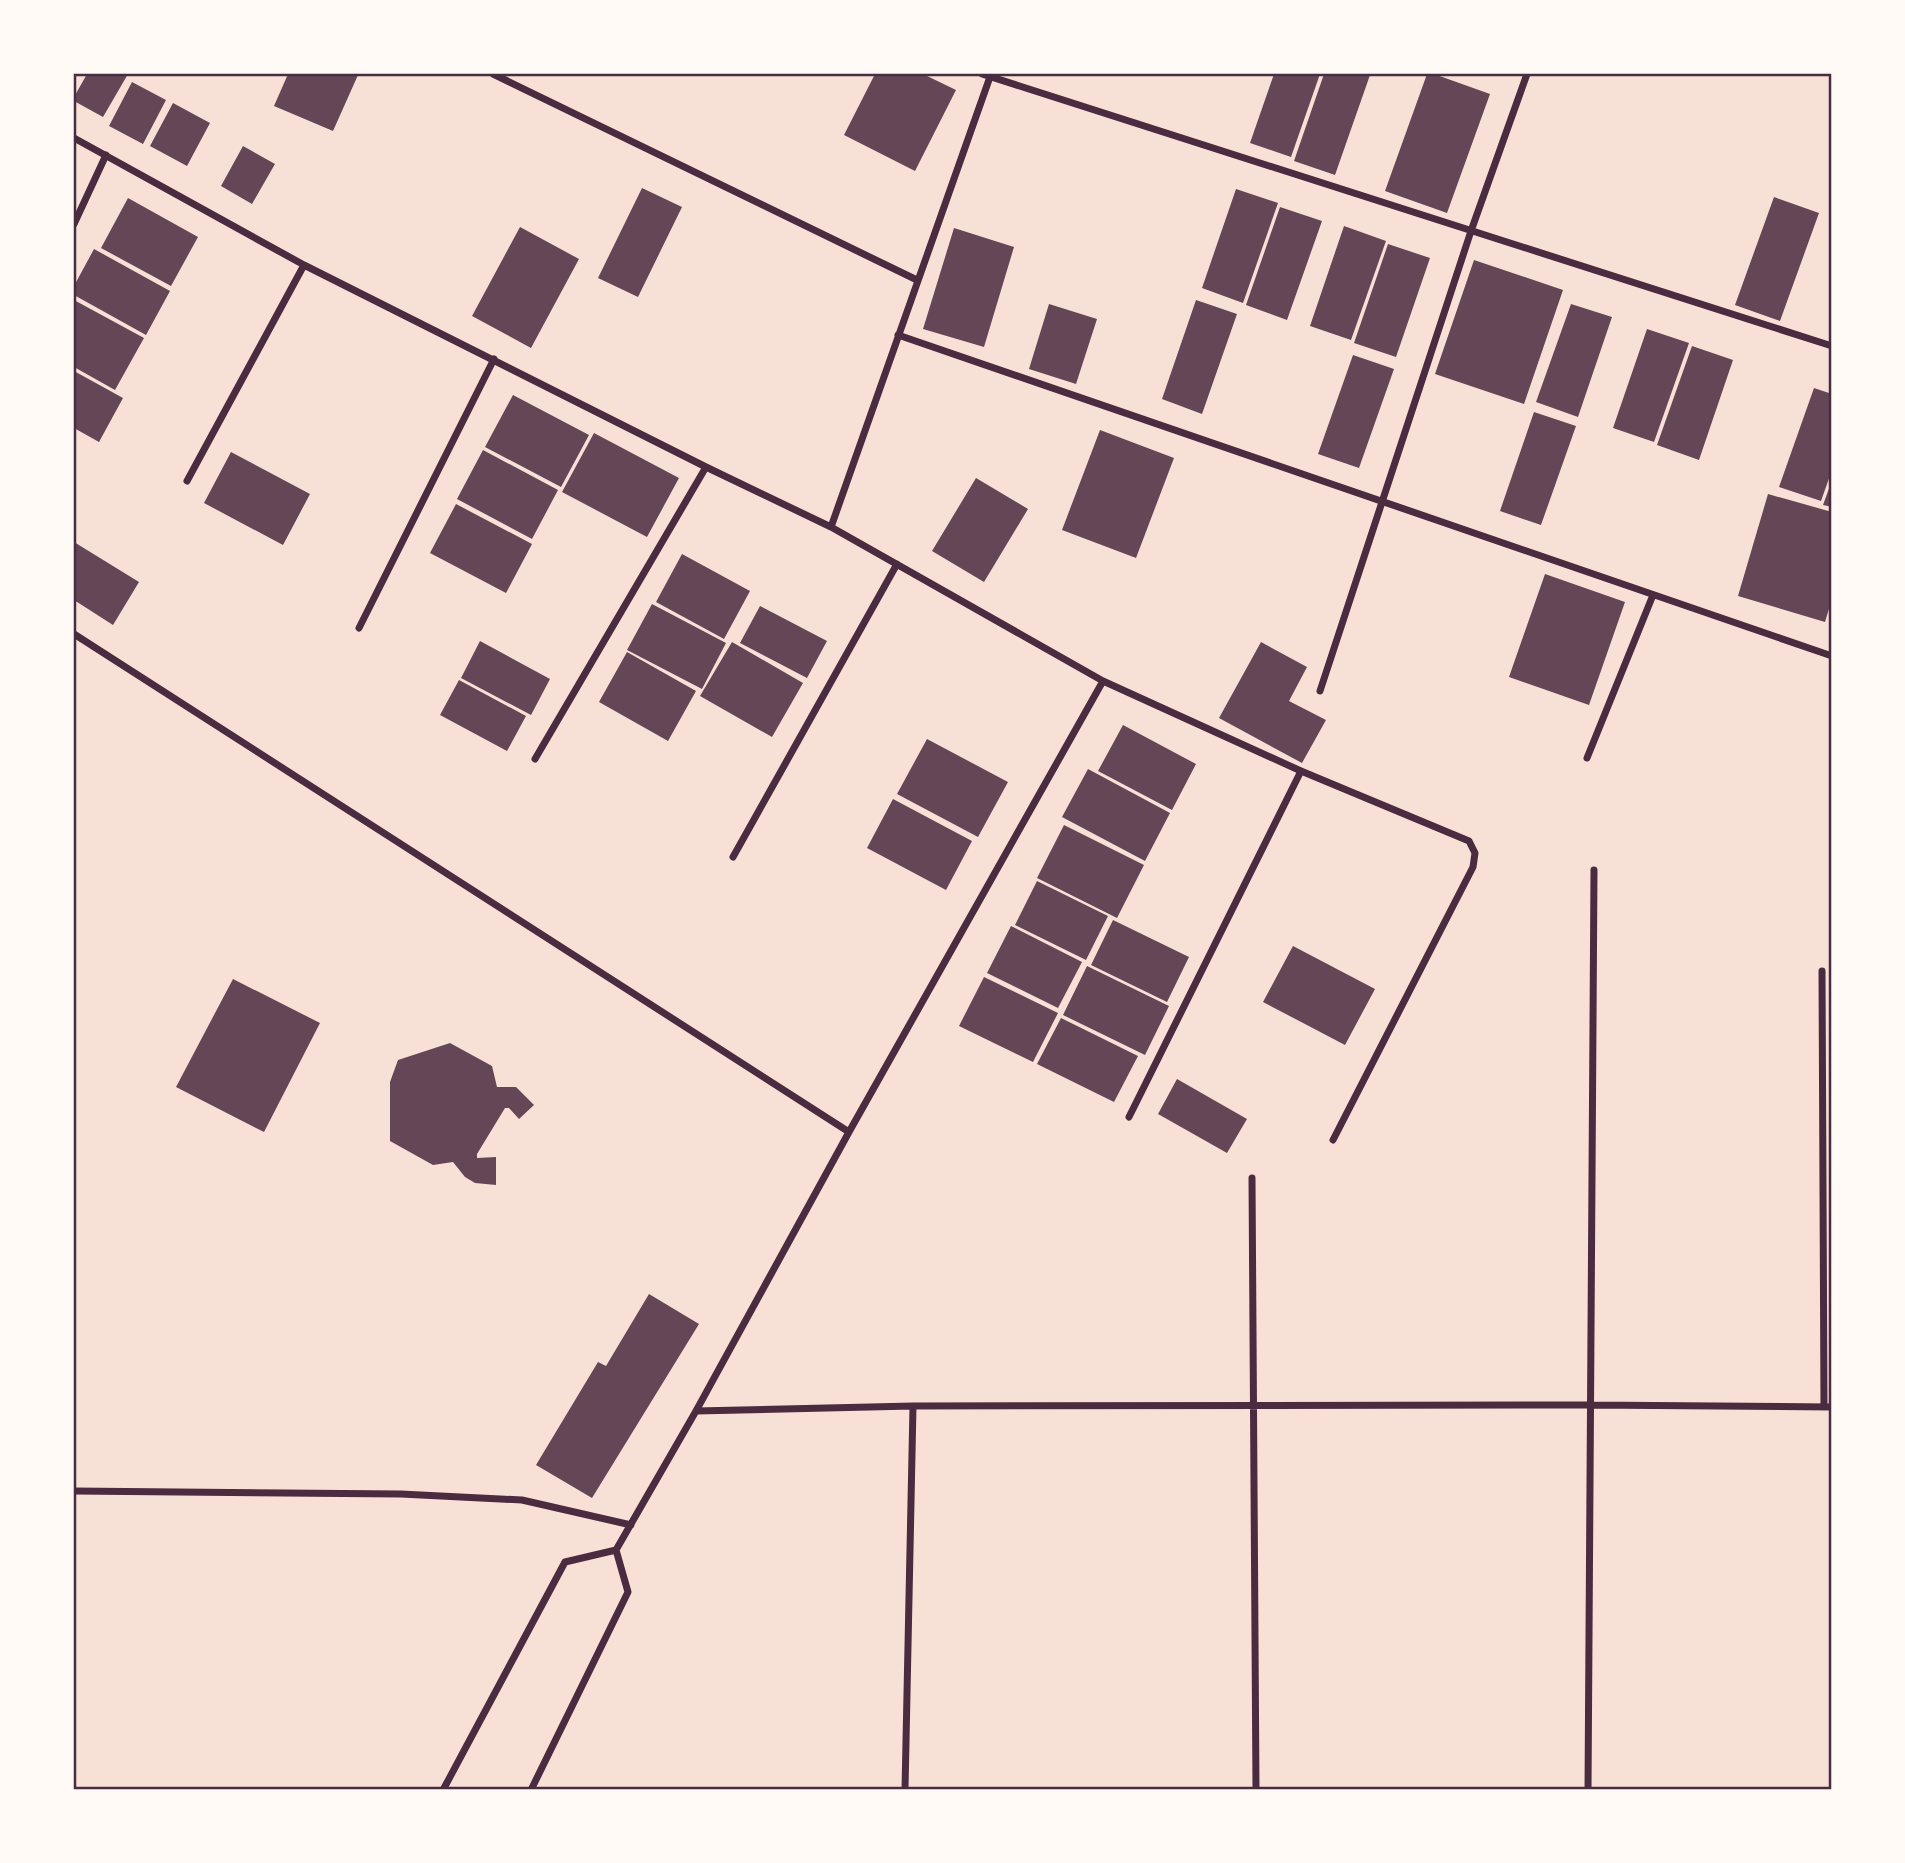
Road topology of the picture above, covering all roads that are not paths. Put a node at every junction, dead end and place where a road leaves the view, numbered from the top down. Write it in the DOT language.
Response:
graph roads {
  1 [pos="493,74"];
  2 [pos="982,74"];
  3 [pos="1527,74"];
  4 [pos="991,75"];
  5 [pos="74,138"];
  6 [pos="106,155"];
  7 [pos="74,224"];
  8 [pos="1471,231"];
  9 [pos="304,265"];
  10 [pos="917,280"];
  11 [pos="898,335"];
  12 [pos="1832,346"];
  13 [pos="494,359"];
  14 [pos="706,467"];
  15 [pos="187,481"];
  16 [pos="1382,502"];
  17 [pos="831,527"];
  18 [pos="897,564"];
  19 [pos="1653,595"];
  20 [pos="359,628"];
  21 [pos="74,634"];
  22 [pos="1832,656"];
  23 [pos="1103,681"];
  24 [pos="1320,691"];
  25 [pos="1587,758"];
  26 [pos="535,759"];
  27 [pos="1301,771"];
  28 [pos="733,857"];
  29 [pos="1594,870"];
  30 [pos="1822,971"];
  31 [pos="1129,1116"];
  32 [pos="849,1132"];
  33 [pos="1333,1140"];
  34 [pos="1252,1178"];
  35 [pos="1253,1405"];
  36 [pos="1590,1405"];
  37 [pos="913,1406"];
  38 [pos="1828,1407"];
  39 [pos="696,1411"];
  40 [pos="74,1492"];
  41 [pos="631,1525"];
  42 [pos="616,1550"];
  43 [pos="443,1790"];
  44 [pos="531,1790"];
  45 [pos="905,1790"];
  46 [pos="1256,1790"];
  47 [pos="1588,1790"];
  1 -- 10 [label="street"];
  2 -- 4 [label="street"];
  3 -- 8 [label="street"];
  4 -- 8 [label="street"];
  4 -- 10 [label="street"];
  5 -- 6 [label="street"];
  6 -- 7 [label="street"];
  6 -- 9 [label="street"];
  8 -- 12 [label="street"];
  8 -- 16 [label="street"];
  9 -- 13 [label="street"];
  9 -- 15 [label="street"];
  10 -- 11 [label="street"];
  11 -- 16 [label="street"];
  11 -- 17 [label="street"];
  13 -- 14 [label="street"];
  13 -- 20 [label="street"];
  14 -- 17 [label="street"];
  14 -- 26 [label="street"];
  16 -- 19 [label="street"];
  16 -- 24 [label="street"];
  17 -- 18 [label="street"];
  18 -- 23 [label="street"];
  18 -- 28 [label="street"];
  19 -- 22 [label="street"];
  19 -- 25 [label="street"];
  21 -- 32 [label="street"];
  23 -- 27 [label="street"];
  23 -- 32 [label="street"];
  27 -- 31 [label="street"];
  27 -- 33 [label="street"];
  29 -- 36 [label="street"];
  30 -- 38 [label="street"];
  32 -- 39 [label="street"];
  34 -- 35 [label="street"];
  35 -- 36 [label="street"];
  35 -- 37 [label="street"];
  35 -- 46 [label="street"];
  36 -- 38 [label="street"];
  36 -- 47 [label="street"];
  37 -- 39 [label="street"];
  37 -- 45 [label="street"];
  39 -- 41 [label="street"];
  40 -- 41 [label="street"];
  41 -- 42 [label="street"];
  42 -- 43 [label="street"];
  42 -- 44 [label="street"];
}
